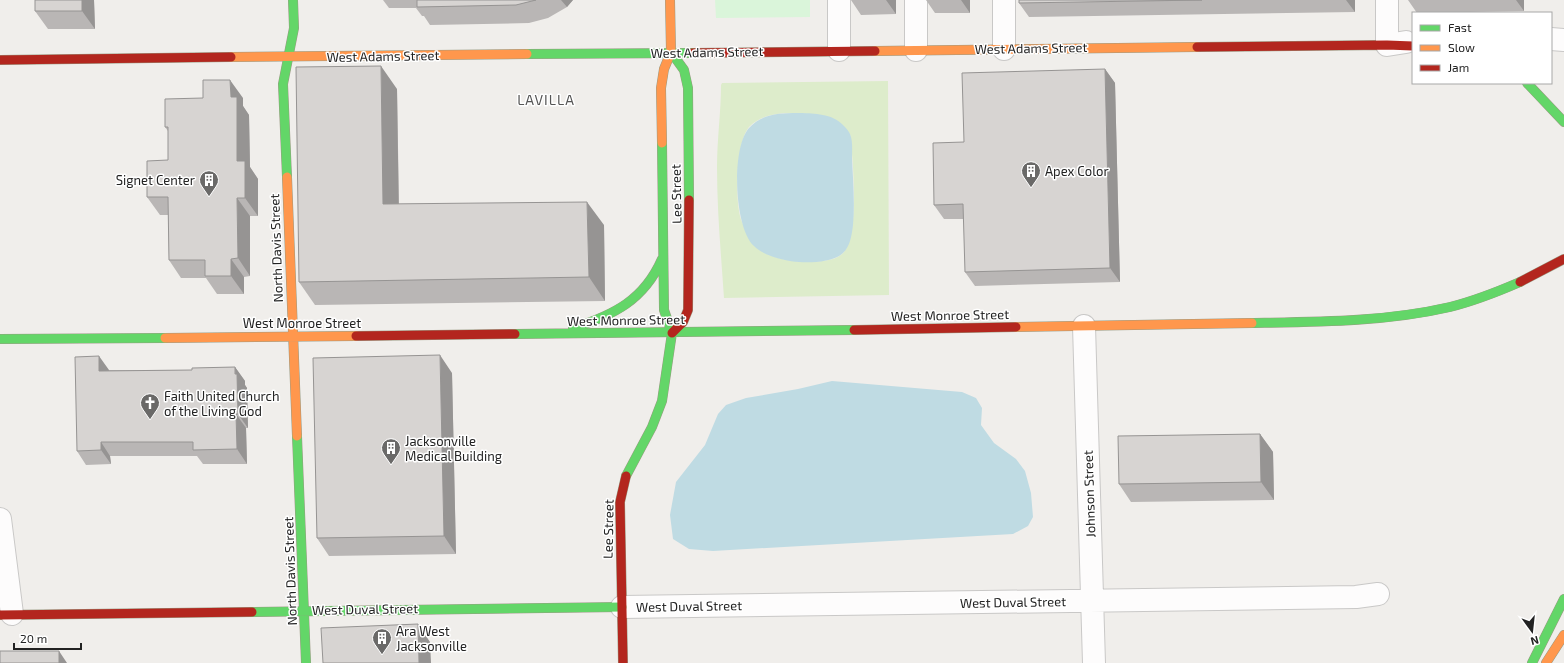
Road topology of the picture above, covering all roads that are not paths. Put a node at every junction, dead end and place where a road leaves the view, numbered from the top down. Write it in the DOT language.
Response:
graph roads {
  1 [pos="293,0"];
  2 [pos="670,0"];
  3 [pos="839,0"];
  4 [pos="916,0"];
  5 [pos="1004,0"];
  6 [pos="1387,0"];
  7 [pos="1552,39"];
  8 [pos="1564,40"];
  9 [pos="1412,41"];
  10 [pos="1387,44"];
  11 [pos="1412,46"];
  12 [pos="1004,49"];
  13 [pos="839,50"];
  14 [pos="916,50"];
  15 [pos="671,52"];
  16 [pos="288,57"];
  17 [pos="0,60"];
  18 [pos="1528,84"];
  19 [pos="1564,122"];
  20 [pos="664,254"];
  21 [pos="1564,259"];
  22 [pos="1084,326"];
  23 [pos="672,333"];
  24 [pos="554,334"];
  25 [pos="293,336"];
  26 [pos="0,338"];
  27 [pos="0,519"];
  28 [pos="1378,594"];
  29 [pos="1564,599"];
  30 [pos="1092,601"];
  31 [pos="622,607"];
  32 [pos="304,610"];
  33 [pos="6,614"];
  34 [pos="1564,636"];
  35 [pos="306,663"];
  36 [pos="624,663"];
  37 [pos="1094,663"];
  38 [pos="1532,663"];
  39 [pos="1546,663"];
  1 -- 16 [label="main road, North Davis Street"];
  2 -- 15 [label="main road, Lee Street"];
  3 -- 13 [label="street"];
  4 -- 14 [label="street"];
  5 -- 12 [label="street"];
  6 -- 10 [label="street"];
  7 -- 8 [label="street"];
  9 -- 10 [label="street, West Adams Street"];
  10 -- 11 [label="main road"];
  10 -- 12 [label="main road, West Adams Street"];
  12 -- 14 [label="main road, West Adams Street"];
  13 -- 14 [label="main road, West Adams Street"];
  13 -- 15 [label="main road, West Adams Street"];
  15 -- 16 [label="main road, West Adams Street"];
  15 -- 20 [label="main road, Lee Street"];
  15 -- 23 [label="main road, Lee Street"];
  16 -- 17 [label="main road, West Adams Street"];
  16 -- 25 [label="main road, North Davis Street"];
  18 -- 19 [label="main road"];
  20 -- 23 [label="main road, Lee Street"];
  20 -- 24 [label="main road"];
  21 -- 22 [label="main road, West Monroe Street"];
  22 -- 23 [label="main road, West Monroe Street"];
  22 -- 30 [label="street, Johnson Street"];
  23 -- 24 [label="main road, West Monroe Street"];
  23 -- 31 [label="main road, Lee Street"];
  24 -- 25 [label="main road, West Monroe Street"];
  25 -- 26 [label="main road, West Monroe Street"];
  25 -- 32 [label="main road, North Davis Street"];
  27 -- 33 [label="street"];
  28 -- 30 [label="street, West Duval Street"];
  29 -- 38 [label="main road"];
  30 -- 31 [label="street, West Duval Street"];
  30 -- 37 [label="street, Johnson Street"];
  31 -- 32 [label="main road, West Duval Street"];
  31 -- 36 [label="main road, Lee Street"];
  32 -- 33 [label="main road, West Duval Street"];
  32 -- 35 [label="main road, North Davis Street"];
  34 -- 39 [label="main road"];
}
